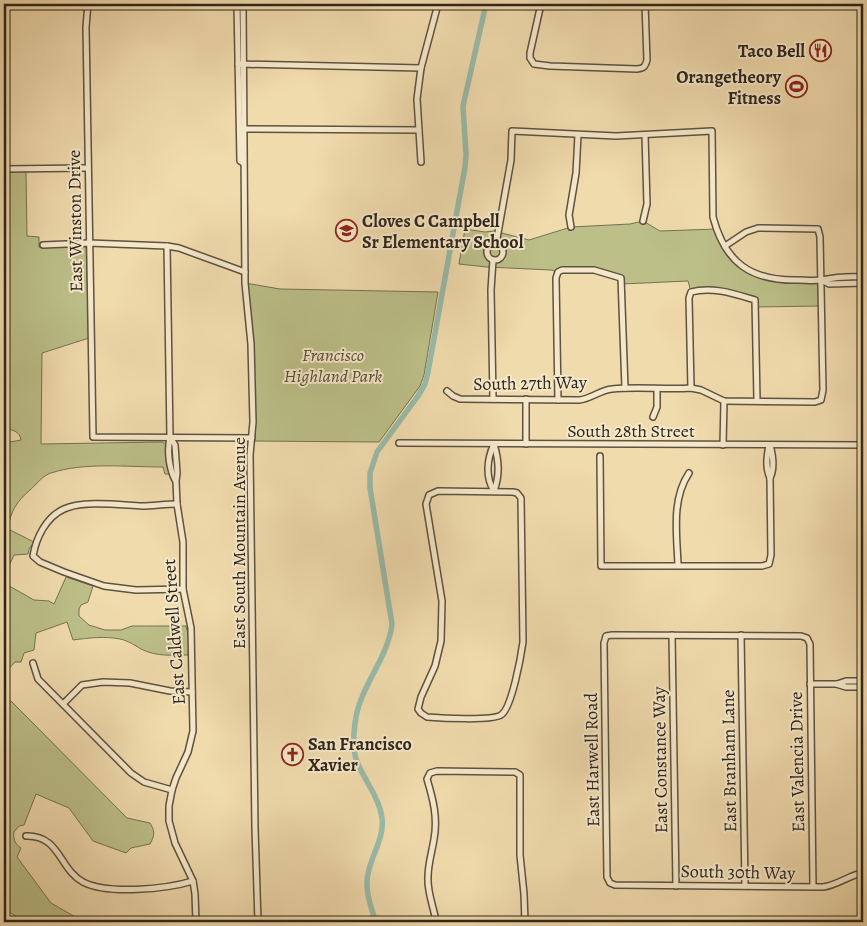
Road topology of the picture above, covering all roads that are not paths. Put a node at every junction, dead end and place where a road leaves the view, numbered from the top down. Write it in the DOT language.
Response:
graph roads {
  1 [pos="88,4"];
  2 [pos="237,4"];
  3 [pos="243,4"];
  4 [pos="438,4"];
  5 [pos="540,4"];
  6 [pos="560,4"];
  7 [pos="645,5"];
  8 [pos="241,64"];
  9 [pos="421,68"];
  10 [pos="242,129"];
  11 [pos="419,130"];
  12 [pos="578,135"];
  13 [pos="645,135"];
  14 [pos="421,162"];
  15 [pos="88,168"];
  16 [pos="4,169"];
  17 [pos="642,220"];
  18 [pos="571,227"];
  19 [pos="89,243"];
  20 [pos="496,244"];
  21 [pos="42,245"];
  22 [pos="167,246"];
  23 [pos="725,246"];
  24 [pos="493,260"];
  25 [pos="245,272"];
  26 [pos="863,277"];
  27 [pos="821,280"];
  28 [pos="863,283"];
  29 [pos="625,388"];
  30 [pos="691,388"];
  31 [pos="658,389"];
  32 [pos="447,391"];
  33 [pos="493,399"];
  34 [pos="526,399"];
  35 [pos="558,400"];
  36 [pos="757,400"];
  37 [pos="724,401"];
  38 [pos="652,416"];
  39 [pos="170,438"];
  40 [pos="252,438"];
  41 [pos="400,443"];
  42 [pos="494,444"];
  43 [pos="526,444"];
  44 [pos="723,445"];
  45 [pos="770,445"];
  46 [pos="863,445"];
  47 [pos="600,456"];
  48 [pos="499,467"];
  49 [pos="488,468"];
  50 [pos="689,473"];
  51 [pos="494,491"];
  52 [pos="177,504"];
  53 [pos="678,565"];
  54 [pos="183,589"];
  55 [pos="672,634"];
  56 [pos="741,635"];
  57 [pos="33,663"];
  58 [pos="863,681"];
  59 [pos="810,684"];
  60 [pos="854,684"];
  61 [pos="863,687"];
  62 [pos="192,692"];
  63 [pos="63,704"];
  64 [pos="172,790"];
  65 [pos="26,836"];
  66 [pos="863,874"];
  67 [pos="193,881"];
  68 [pos="610,883"];
  69 [pos="676,886"];
  70 [pos="745,886"];
  71 [pos="813,887"];
  72 [pos="196,922"];
  73 [pos="258,922"];
  74 [pos="436,922"];
  75 [pos="525,922"];
  1 -- 15 [label="street, East Winston Drive"];
  2 -- 3 [label="street"];
  2 -- 8 [label="street, East South Mountain Avenue"];
  3 -- 4 [label="street"];
  3 -- 8 [label="street, East South Mountain Avenue"];
  4 -- 9 [label="street"];
  5 -- 7 [label="street"];
  6 -- 7 [label="street"];
  8 -- 9 [label="street"];
  8 -- 10 [label="street, East South Mountain Avenue"];
  9 -- 11 [label="street"];
  10 -- 11 [label="street"];
  10 -- 25 [label="street, East South Mountain Avenue"];
  11 -- 14 [label="street"];
  12 -- 13 [label="street"];
  12 -- 18 [label="street"];
  12 -- 20 [label="street"];
  13 -- 17 [label="street"];
  13 -- 23 [label="street"];
  15 -- 16 [label="street"];
  15 -- 19 [label="street, East Winston Drive"];
  19 -- 21 [label="street"];
  19 -- 22 [label="street"];
  19 -- 39 [label="street, East Winston Drive"];
  20 -- 24 [label="street"];
  20 -- 24 [label="street"];
  22 -- 25 [label="street"];
  22 -- 39 [label="street, East Caldwell Street"];
  23 -- 27 [label="street"];
  23 -- 27 [label="street"];
  24 -- 33 [label="street"];
  25 -- 40 [label="street, East South Mountain Avenue"];
  26 -- 27 [label="street"];
  27 -- 28 [label="street"];
  27 -- 36 [label="street, South 27th Way"];
  29 -- 31 [label="street, South 27th Way"];
  29 -- 35 [label="street, South 27th Way"];
  29 -- 35 [label="street"];
  30 -- 31 [label="street, South 27th Way"];
  30 -- 36 [label="street"];
  30 -- 37 [label="street, South 27th Way"];
  31 -- 38 [label="street"];
  32 -- 33 [label="street, South 27th Way"];
  33 -- 34 [label="street, South 27th Way"];
  34 -- 35 [label="street, South 27th Way"];
  34 -- 43 [label="street"];
  36 -- 37 [label="street, South 27th Way"];
  37 -- 44 [label="street"];
  39 -- 40 [label="street"];
  39 -- 52 [label="street, East Caldwell Street"];
  40 -- 73 [label="street, East South Mountain Avenue"];
  41 -- 42 [label="street, South 28th Street"];
  42 -- 43 [label="street, South 28th Street"];
  42 -- 48 [label="street"];
  42 -- 49 [label="street"];
  43 -- 44 [label="street, South 28th Street"];
  44 -- 45 [label="street, South 28th Street"];
  45 -- 46 [label="street, South 28th Street"];
  45 -- 53 [label="street"];
  47 -- 53 [label="street"];
  48 -- 49 [label="street"];
  48 -- 51 [label="street"];
  49 -- 51 [label="street"];
  50 -- 53 [label="street"];
  51 -- 51 [label="street"];
  52 -- 54 [label="street, East Caldwell Street"];
  52 -- 54 [label="street"];
  54 -- 62 [label="street, East Caldwell Street"];
  55 -- 56 [label="street"];
  55 -- 68 [label="street, East Harwell Road"];
  55 -- 69 [label="street, East Constance Way"];
  56 -- 59 [label="street, East Valencia Drive"];
  56 -- 70 [label="street, East Branham Lane"];
  57 -- 63 [label="street"];
  58 -- 60 [label="street"];
  59 -- 60 [label="street"];
  59 -- 71 [label="street, East Valencia Drive"];
  60 -- 61 [label="street"];
  62 -- 63 [label="street"];
  62 -- 64 [label="street, East Caldwell Street"];
  63 -- 64 [label="street"];
  64 -- 67 [label="street, East Caldwell Street"];
  65 -- 67 [label="street"];
  66 -- 71 [label="street, South 30th Way"];
  67 -- 72 [label="street, East Caldwell Street"];
  68 -- 69 [label="street, South 30th Way"];
  69 -- 70 [label="street, South 30th Way"];
  70 -- 71 [label="street, South 30th Way"];
  74 -- 75 [label="street"];
}
